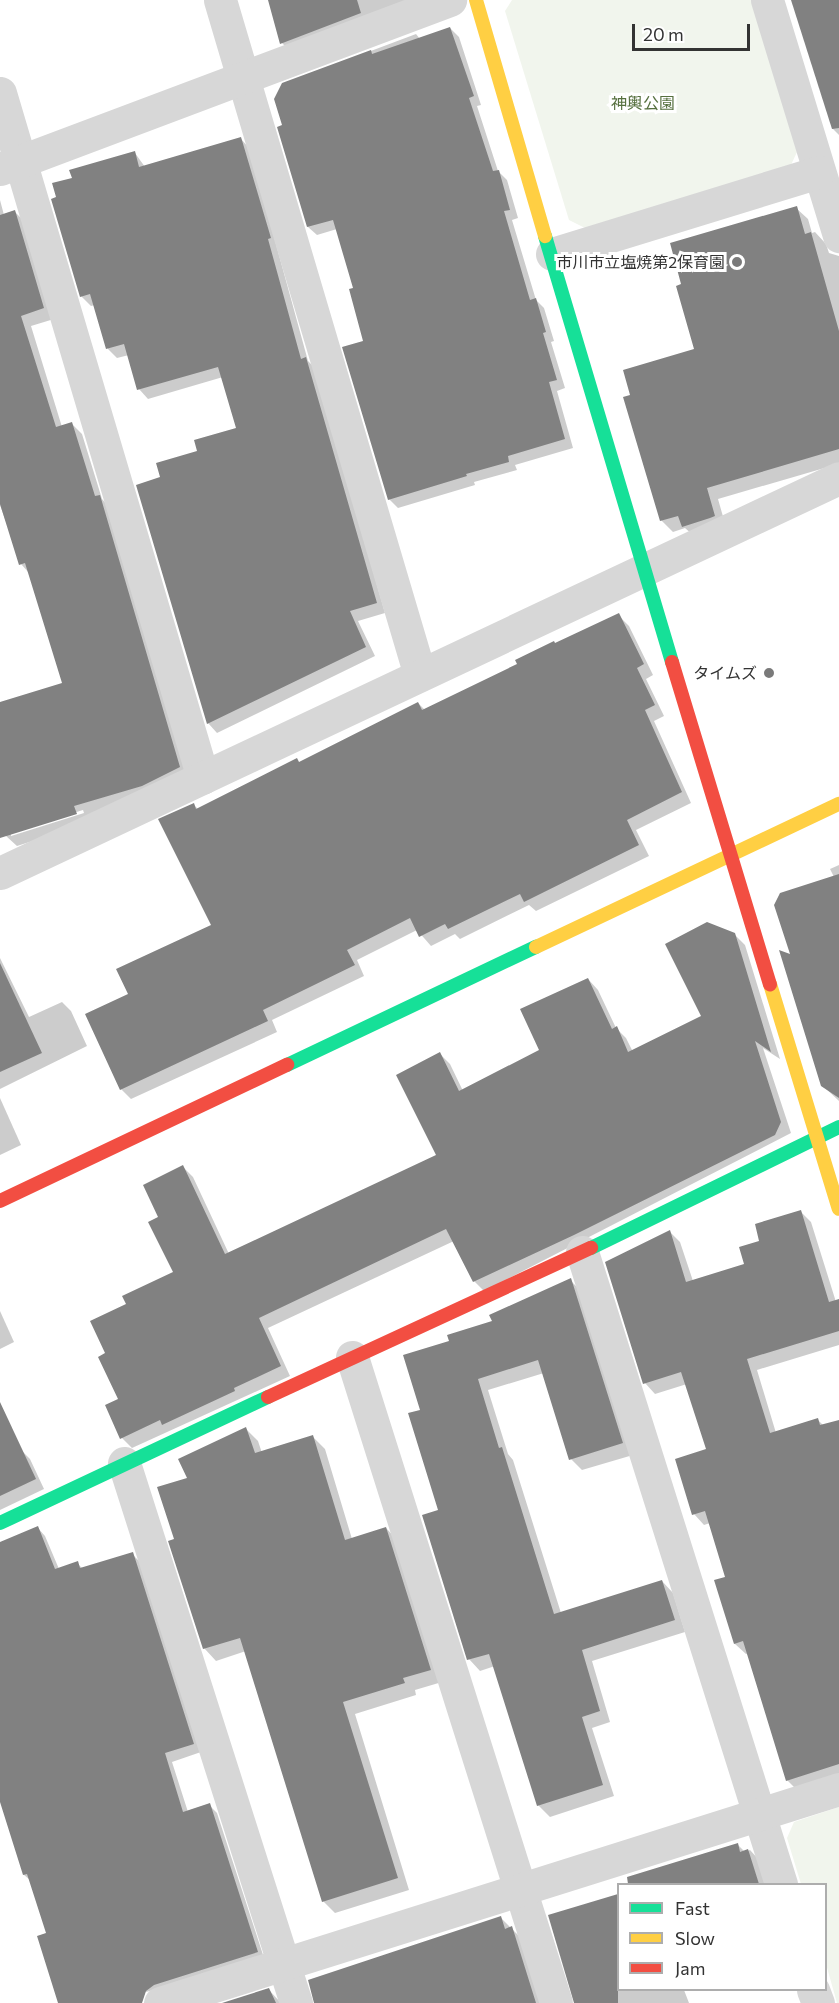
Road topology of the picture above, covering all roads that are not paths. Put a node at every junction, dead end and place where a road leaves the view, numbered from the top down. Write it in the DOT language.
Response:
graph roads {
  1 [pos="220,0"];
  2 [pos="450,0"];
  3 [pos="476,0"];
  4 [pos="767,0"];
  5 [pos="243,78"];
  6 [pos="0,93"];
  7 [pos="10,165"];
  8 [pos="819,172"];
  9 [pos="839,236"];
  10 [pos="552,254"];
  11 [pos="839,478"];
  12 [pos="643,568"];
  13 [pos="420,675"];
  14 [pos="203,778"];
  15 [pos="839,804"];
  16 [pos="730,854"];
  17 [pos="0,873"];
  18 [pos="839,1127"];
  19 [pos="817,1137"];
  20 [pos="0,1201"];
  21 [pos="839,1209"];
  22 [pos="582,1252"];
  23 [pos="352,1357"];
  24 [pos="124,1463"];
  25 [pos="0,1523"];
  26 [pos="839,1790"];
  27 [pos="759,1815"];
  28 [pos="781,1883"];
  29 [pos="521,1890"];
  30 [pos="284,1964"];
  31 [pos="160,2003"];
  32 [pos="296,2003"];
  33 [pos="556,2003"];
  1 -- 5 [label="street"];
  2 -- 5 [label="street"];
  3 -- 10 [label="street"];
  4 -- 8 [label="street"];
  5 -- 7 [label="street"];
  5 -- 13 [label="street"];
  6 -- 7 [label="street"];
  7 -- 14 [label="street"];
  8 -- 9 [label="street"];
  8 -- 10 [label="street"];
  10 -- 12 [label="street"];
  11 -- 12 [label="street"];
  12 -- 13 [label="street"];
  12 -- 16 [label="street"];
  13 -- 14 [label="street"];
  14 -- 17 [label="street"];
  15 -- 16 [label="street"];
  16 -- 19 [label="street"];
  16 -- 20 [label="street"];
  18 -- 19 [label="street"];
  19 -- 21 [label="street"];
  19 -- 22 [label="street"];
  22 -- 23 [label="street"];
  22 -- 27 [label="street"];
  23 -- 24 [label="street"];
  23 -- 29 [label="street"];
  24 -- 25 [label="street"];
  24 -- 30 [label="street"];
  26 -- 27 [label="street"];
  27 -- 28 [label="street"];
  27 -- 29 [label="street"];
  29 -- 30 [label="street"];
  29 -- 33 [label="street"];
  30 -- 31 [label="street"];
  30 -- 32 [label="street"];
}
